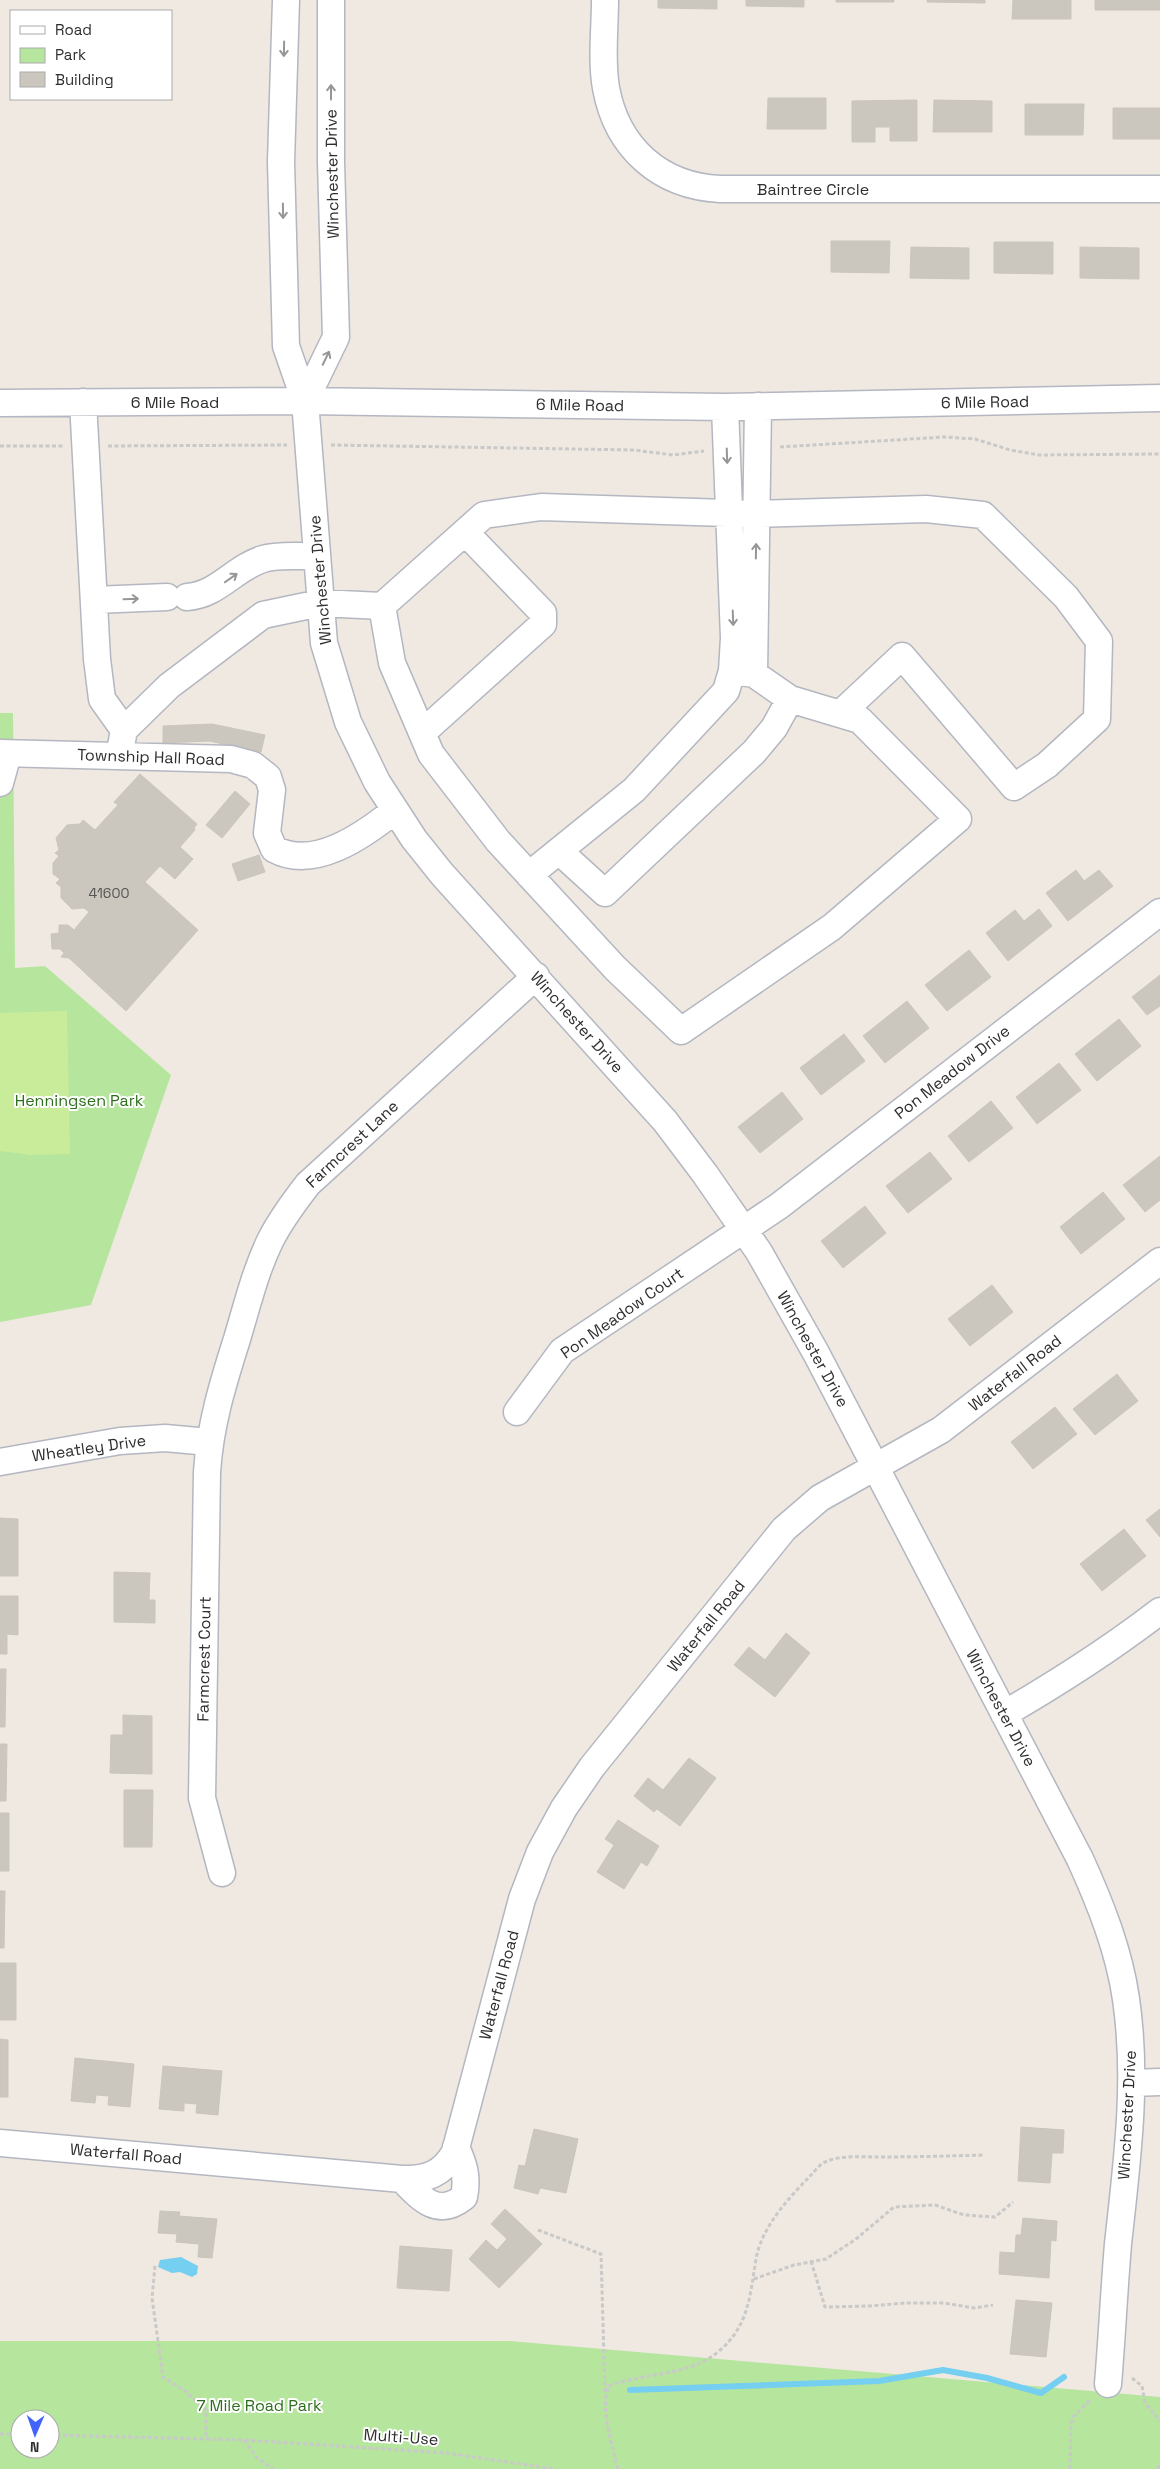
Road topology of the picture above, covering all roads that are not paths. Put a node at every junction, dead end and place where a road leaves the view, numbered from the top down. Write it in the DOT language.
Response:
graph roads {
  1 [pos="286,0"];
  2 [pos="331,0"];
  3 [pos="605,0"];
  4 [pos="1160,189"];
  5 [pos="1160,398"];
  6 [pos="305,401"];
  7 [pos="83,402"];
  8 [pos="0,403"];
  9 [pos="758,406"];
  10 [pos="725,407"];
  11 [pos="729,512"];
  12 [pos="756,514"];
  13 [pos="465,532"];
  14 [pos="317,556"];
  15 [pos="94,600"];
  16 [pos="320,603"];
  17 [pos="382,606"];
  18 [pos="743,672"];
  19 [pos="790,699"];
  20 [pos="840,714"];
  21 [pos="124,730"];
  22 [pos="422,734"];
  23 [pos="4,754"];
  24 [pos="119,756"];
  25 [pos="0,783"];
  26 [pos="394,811"];
  27 [pos="559,851"];
  28 [pos="529,875"];
  29 [pos="1160,912"];
  30 [pos="536,976"];
  31 [pos="743,1230"];
  32 [pos="1160,1261"];
  33 [pos="517,1412"];
  34 [pos="209,1442"];
  35 [pos="0,1462"];
  36 [pos="875,1467"];
  37 [pos="1160,1611"];
  38 [pos="1004,1714"];
  39 [pos="222,1873"];
  40 [pos="1160,2082"];
  41 [pos="1132,2084"];
  42 [pos="0,2143"];
  43 [pos="456,2147"];
  44 [pos="402,2179"];
  45 [pos="1109,2376"];
  1 -- 6 [label="street, Winchester Drive, one-way"];
  6 -- 2 [label="street, Winchester Drive, one-way"];
  3 -- 4 [label="street, Baintree Circle"];
  5 -- 9 [label="street, 6 Mile Road"];
  6 -- 7 [label="street, 6 Mile Road"];
  6 -- 10 [label="street, 6 Mile Road"];
  6 -- 14 [label="street, Winchester Drive"];
  7 -- 8 [label="street, 6 Mile Road"];
  7 -- 15 [label="street"];
  9 -- 10 [label="street, 6 Mile Road"];
  9 -- 12 [label="street"];
  10 -- 11 [label="street, one-way"];
  11 -- 12 [label="street"];
  11 -- 13 [label="street"];
  11 -- 18 [label="street, one-way"];
  18 -- 12 [label="street, one-way"];
  12 -- 20 [label="street"];
  13 -- 17 [label="street"];
  13 -- 22 [label="street"];
  15 -- 14 [label="street, one-way"];
  14 -- 16 [label="street, Winchester Drive"];
  15 -- 21 [label="street"];
  16 -- 17 [label="street"];
  16 -- 21 [label="street"];
  16 -- 26 [label="street, Winchester Drive"];
  17 -- 22 [label="street"];
  18 -- 19 [label="street"];
  18 -- 27 [label="street"];
  19 -- 20 [label="street"];
  19 -- 27 [label="street"];
  20 -- 28 [label="street"];
  21 -- 24 [label="street"];
  22 -- 28 [label="street"];
  23 -- 24 [label="street, Township Hall Road"];
  23 -- 25 [label="street"];
  24 -- 26 [label="street, Township Hall Road"];
  26 -- 30 [label="street, Winchester Drive"];
  27 -- 28 [label="street"];
  29 -- 31 [label="street, Pon Meadow Drive"];
  30 -- 31 [label="street, Winchester Drive"];
  30 -- 34 [label="street, Farmcrest Lane"];
  31 -- 33 [label="street, Pon Meadow Court"];
  31 -- 36 [label="street, Winchester Drive"];
  32 -- 36 [label="street, Waterfall Road"];
  34 -- 35 [label="street, Wheatley Drive"];
  34 -- 39 [label="street, Farmcrest Court"];
  36 -- 38 [label="street, Winchester Drive"];
  36 -- 43 [label="street, Waterfall Road"];
  37 -- 38 [label="street"];
  38 -- 41 [label="street, Winchester Drive"];
  40 -- 41 [label="street"];
  41 -- 45 [label="street, Winchester Drive"];
  42 -- 44 [label="street, Waterfall Road"];
  43 -- 44 [label="street, Waterfall Road"];
  43 -- 44 [label="street"];
}
